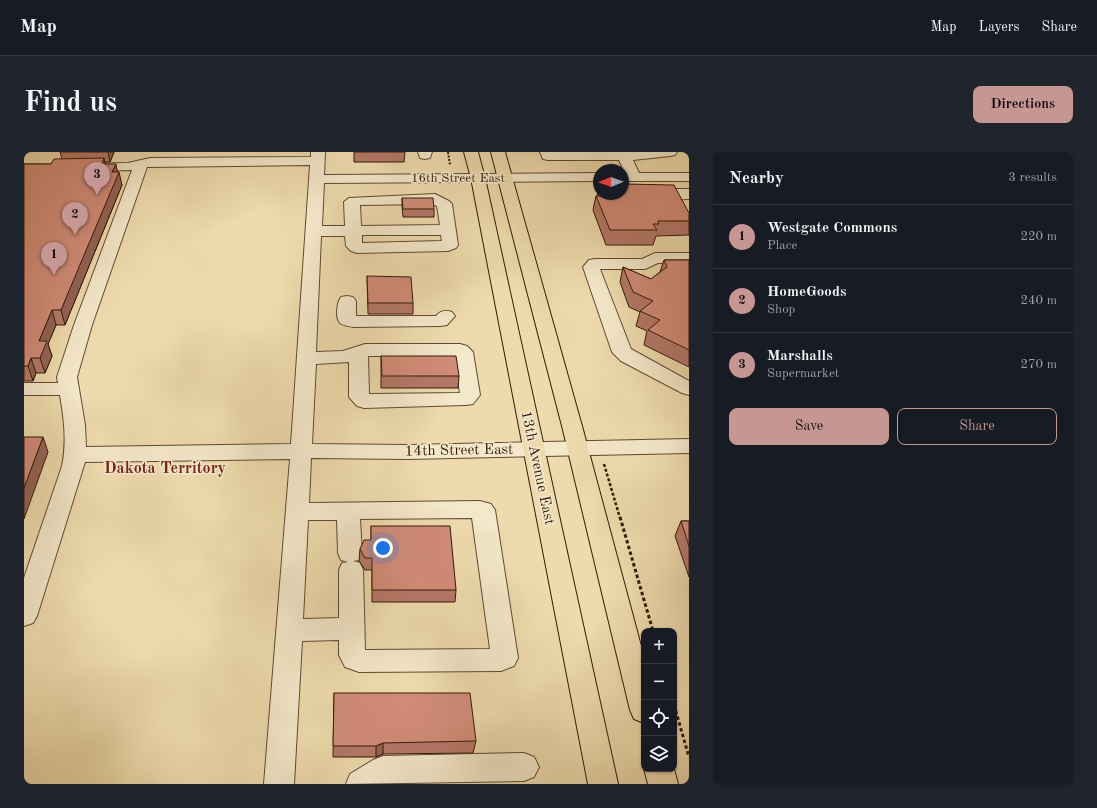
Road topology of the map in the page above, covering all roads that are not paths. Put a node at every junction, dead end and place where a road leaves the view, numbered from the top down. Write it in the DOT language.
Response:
graph roads {
  1 [pos="471,152"];
  2 [pos="498,152"];
  3 [pos="547,152"];
  4 [pos="670,152"];
  5 [pos="624,156"];
  6 [pos="318,164"];
  7 [pos="138,165"];
  8 [pos="72,167"];
  9 [pos="593,177"];
  10 [pos="633,177"];
  11 [pos="689,177"];
  12 [pos="478,178"];
  13 [pos="506,178"];
  14 [pos="689,194"];
  15 [pos="354,230"];
  16 [pos="314,231"];
  17 [pos="689,258"];
  18 [pos="347,301"];
  19 [pos="446,316"];
  20 [pos="358,352"];
  21 [pos="306,358"];
  22 [pos="24,389"];
  23 [pos="69,389"];
  24 [pos="689,389"];
  25 [pos="689,446"];
  26 [pos="577,448"];
  27 [pos="534,449"];
  28 [pos="301,451"];
  29 [pos="75,455"];
  30 [pos="348,511"];
  31 [pos="297,512"];
  32 [pos="24,616"];
  33 [pos="351,629"];
  34 [pos="289,630"];
  35 [pos="641,700"];
  36 [pos="524,767"];
  37 [pos="660,772"];
  38 [pos="392,777"];
  39 [pos="279,784"];
  40 [pos="361,784"];
  41 [pos="603,784"];
  42 [pos="663,784"];
  1 -- 12 [label="main road, 13th Avenue East"];
  2 -- 13 [label="main road"];
  3 -- 5 [label="street"];
  4 -- 5 [label="street"];
  5 -- 10 [label="street"];
  6 -- 7 [label="street, 16th Street East"];
  6 -- 12 [label="street, 16th Street East"];
  6 -- 16 [label="street"];
  7 -- 8 [label="street, 16th Street East"];
  7 -- 23 [label="street"];
  9 -- 13 [label="street, 16th Street East"];
  10 -- 11 [label="street"];
  10 -- 14 [label="street"];
  12 -- 13 [label="street, 16th Street East"];
  12 -- 27 [label="main road, 13th Avenue East"];
  13 -- 26 [label="main road"];
  15 -- 15 [label="street"];
  15 -- 16 [label="street"];
  16 -- 21 [label="street"];
  17 -- 24 [label="street"];
  18 -- 19 [label="street"];
  20 -- 20 [label="street"];
  20 -- 21 [label="street"];
  21 -- 28 [label="street"];
  22 -- 23 [label="street"];
  23 -- 29 [label="street"];
  25 -- 26 [label="street, 14th Street East"];
  26 -- 27 [label="street, 14th Street East"];
  26 -- 35 [label="main road"];
  27 -- 28 [label="street, 14th Street East"];
  27 -- 41 [label="main road, 13th Avenue East"];
  28 -- 29 [label="street, 14th Street East"];
  28 -- 31 [label="street"];
  29 -- 32 [label="street"];
  30 -- 31 [label="street"];
  30 -- 33 [label="street"];
  30 -- 33 [label="street"];
  31 -- 34 [label="street"];
  33 -- 34 [label="street"];
  34 -- 39 [label="street"];
  36 -- 38 [label="street"];
  37 -- 42 [label="main road"];
  38 -- 40 [label="street"];
}
